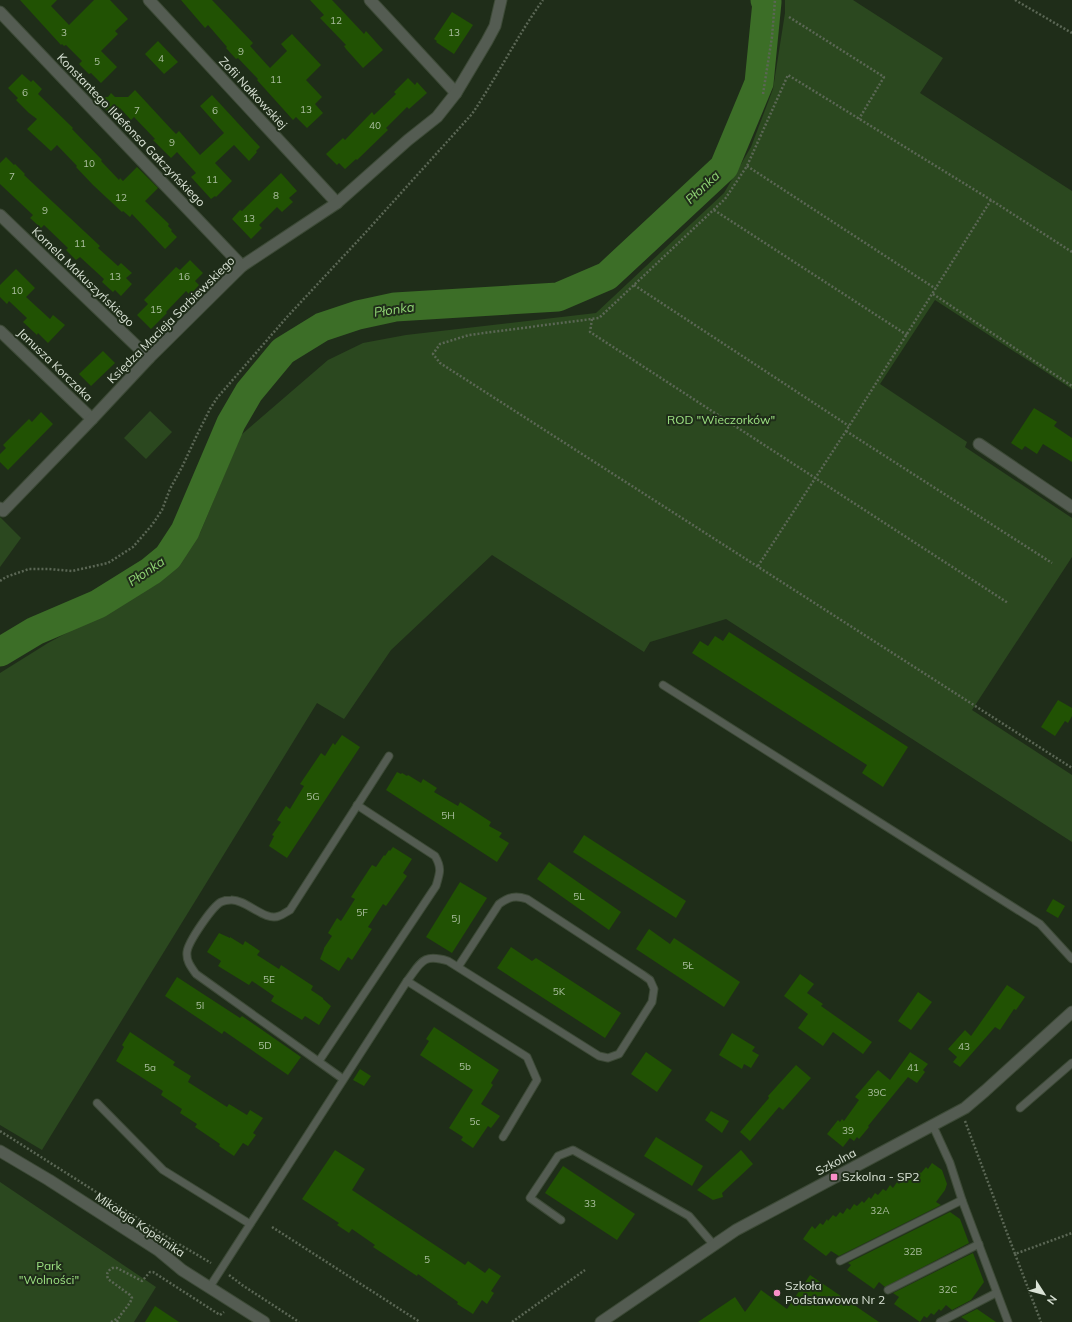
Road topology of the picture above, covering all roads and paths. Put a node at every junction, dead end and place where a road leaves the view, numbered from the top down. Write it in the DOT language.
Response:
graph roads {
  1 [pos="149,0"];
  2 [pos="370,0"];
  3 [pos="501,0"];
  4 [pos="543,0"];
  5 [pos="776,0"];
  6 [pos="1015,0"];
  7 [pos="0,12"];
  8 [pos="789,17"];
  9 [pos="1072,33"];
  10 [pos="456,92"];
  11 [pos="763,94"];
  12 [pos="859,119"];
  13 [pos="748,166"];
  14 [pos="991,200"];
  15 [pos="337,204"];
  16 [pos="714,210"];
  17 [pos="0,215"];
  18 [pos="1072,252"];
  19 [pos="242,266"];
  20 [pos="634,285"];
  21 [pos="936,289"];
  22 [pos="933,294"];
  23 [pos="592,319"];
  24 [pos="0,331"];
  25 [pos="907,335"];
  26 [pos="149,358"];
  27 [pos="1072,386"];
  28 [pos="92,419"];
  29 [pos="849,426"];
  30 [pos="846,431"];
  31 [pos="979,444"];
  32 [pos="815,477"];
  33 [pos="1072,507"];
  34 [pos="1,510"];
  35 [pos="1052,563"];
  36 [pos="758,566"];
  37 [pos="0,581"];
  38 [pos="1008,603"];
  39 [pos="663,685"];
  40 [pos="389,756"];
  41 [pos="1072,768"];
  42 [pos="357,805"];
  43 [pos="1072,959"];
  44 [pos="458,967"];
  45 [pos="407,981"];
  46 [pos="1072,1012"];
  47 [pos="319,1061"];
  48 [pos="1072,1063"];
  49 [pos="343,1079"];
  50 [pos="97,1103"];
  51 [pos="1020,1108"];
  52 [pos="958,1124"];
  53 [pos="933,1126"];
  54 [pos="0,1131"];
  55 [pos="503,1137"];
  56 [pos="0,1150"];
  57 [pos="962,1200"];
  58 [pos="561,1220"];
  59 [pos="250,1224"];
  60 [pos="272,1227"];
  61 [pos="1072,1233"];
  62 [pos="713,1244"];
  63 [pos="979,1244"];
  64 [pos="1014,1254"];
  65 [pos="840,1260"];
  66 [pos="221,1269"];
  67 [pos="585,1270"];
  68 [pos="150,1272"];
  69 [pos="209,1288"];
  70 [pos="888,1290"];
  71 [pos="996,1293"];
  72 [pos="118,1318"];
  73 [pos="111,1322"];
  74 [pos="117,1322"];
  75 [pos="264,1322"];
  76 [pos="299,1322"];
  77 [pos="420,1322"];
  78 [pos="512,1322"];
  79 [pos="601,1322"];
  80 [pos="940,1322"];
  81 [pos="1008,1322"];
  82 [pos="1041,1322"];
  1 -- 15 [label="street, Zofii Nałkowskiej"];
  2 -- 10 [label="street"];
  3 -- 10 [label="street, Księdza Macieja Sarbiewskiego"];
  4 -- 37 [label="path"];
  5 -- 11 [label="path"];
  6 -- 9 [label="path"];
  7 -- 19 [label="street, Konstantego Ildefonsa Gałczyńskiego"];
  8 -- 12 [label="path"];
  10 -- 15 [label="street, Księdza Macieja Sarbiewskiego"];
  12 -- 13 [label="path"];
  12 -- 14 [label="path"];
  13 -- 16 [label="path"];
  13 -- 21 [label="path"];
  14 -- 18 [label="path"];
  14 -- 21 [label="path"];
  15 -- 19 [label="street, Księdza Macieja Sarbiewskiego"];
  16 -- 20 [label="path"];
  16 -- 25 [label="path"];
  17 -- 26 [label="street, Kornela Makuszyńskiego"];
  19 -- 26 [label="street, Księdza Macieja Sarbiewskiego"];
  20 -- 23 [label="path"];
  20 -- 29 [label="path"];
  21 -- 22 [label="path"];
  22 -- 25 [label="path"];
  22 -- 27 [label="path"];
  23 -- 32 [label="path"];
  23 -- 36 [label="path"];
  24 -- 28 [label="street, Janusza Korczaka"];
  25 -- 29 [label="path"];
  26 -- 28 [label="street, Księdza Macieja Sarbiewskiego"];
  28 -- 34 [label="street, Księdza Macieja Sarbiewskiego"];
  29 -- 30 [label="path"];
  30 -- 32 [label="path"];
  30 -- 35 [label="path"];
  31 -- 33 [label="street"];
  32 -- 36 [label="path"];
  32 -- 38 [label="path"];
  36 -- 41 [label="path"];
  39 -- 43 [label="lane"];
  40 -- 42 [label="lane"];
  42 -- 47 [label="lane"];
  42 -- 47 [label="lane"];
  44 -- 44 [label="lane"];
  44 -- 45 [label="lane"];
  45 -- 49 [label="lane"];
  45 -- 55 [label="lane"];
  46 -- 53 [label="street, Szkolna"];
  47 -- 49 [label="lane"];
  48 -- 51 [label="lane"];
  49 -- 59 [label="lane"];
  50 -- 59 [label="lane"];
  52 -- 64 [label="path"];
  53 -- 57 [label="lane"];
  53 -- 62 [label="street, Szkolna"];
  54 -- 66 [label="path"];
  56 -- 69 [label="street, Mikołaja Kopernika"];
  57 -- 63 [label="lane"];
  57 -- 65 [label="lane"];
  58 -- 62 [label="lane"];
  59 -- 66 [label="lane"];
  60 -- 77 [label="path"];
  61 -- 64 [label="path"];
  62 -- 79 [label="street, Szkolna"];
  63 -- 70 [label="lane"];
  63 -- 71 [label="lane"];
  64 -- 82 [label="path"];
  66 -- 69 [label="lane"];
  66 -- 76 [label="path"];
  67 -- 78 [label="path"];
  68 -- 72 [label="path"];
  69 -- 75 [label="street, Mikołaja Kopernika"];
  71 -- 80 [label="lane"];
  71 -- 81 [label="lane"];
  72 -- 73 [label="path"];
  72 -- 74 [label="path"];
}
